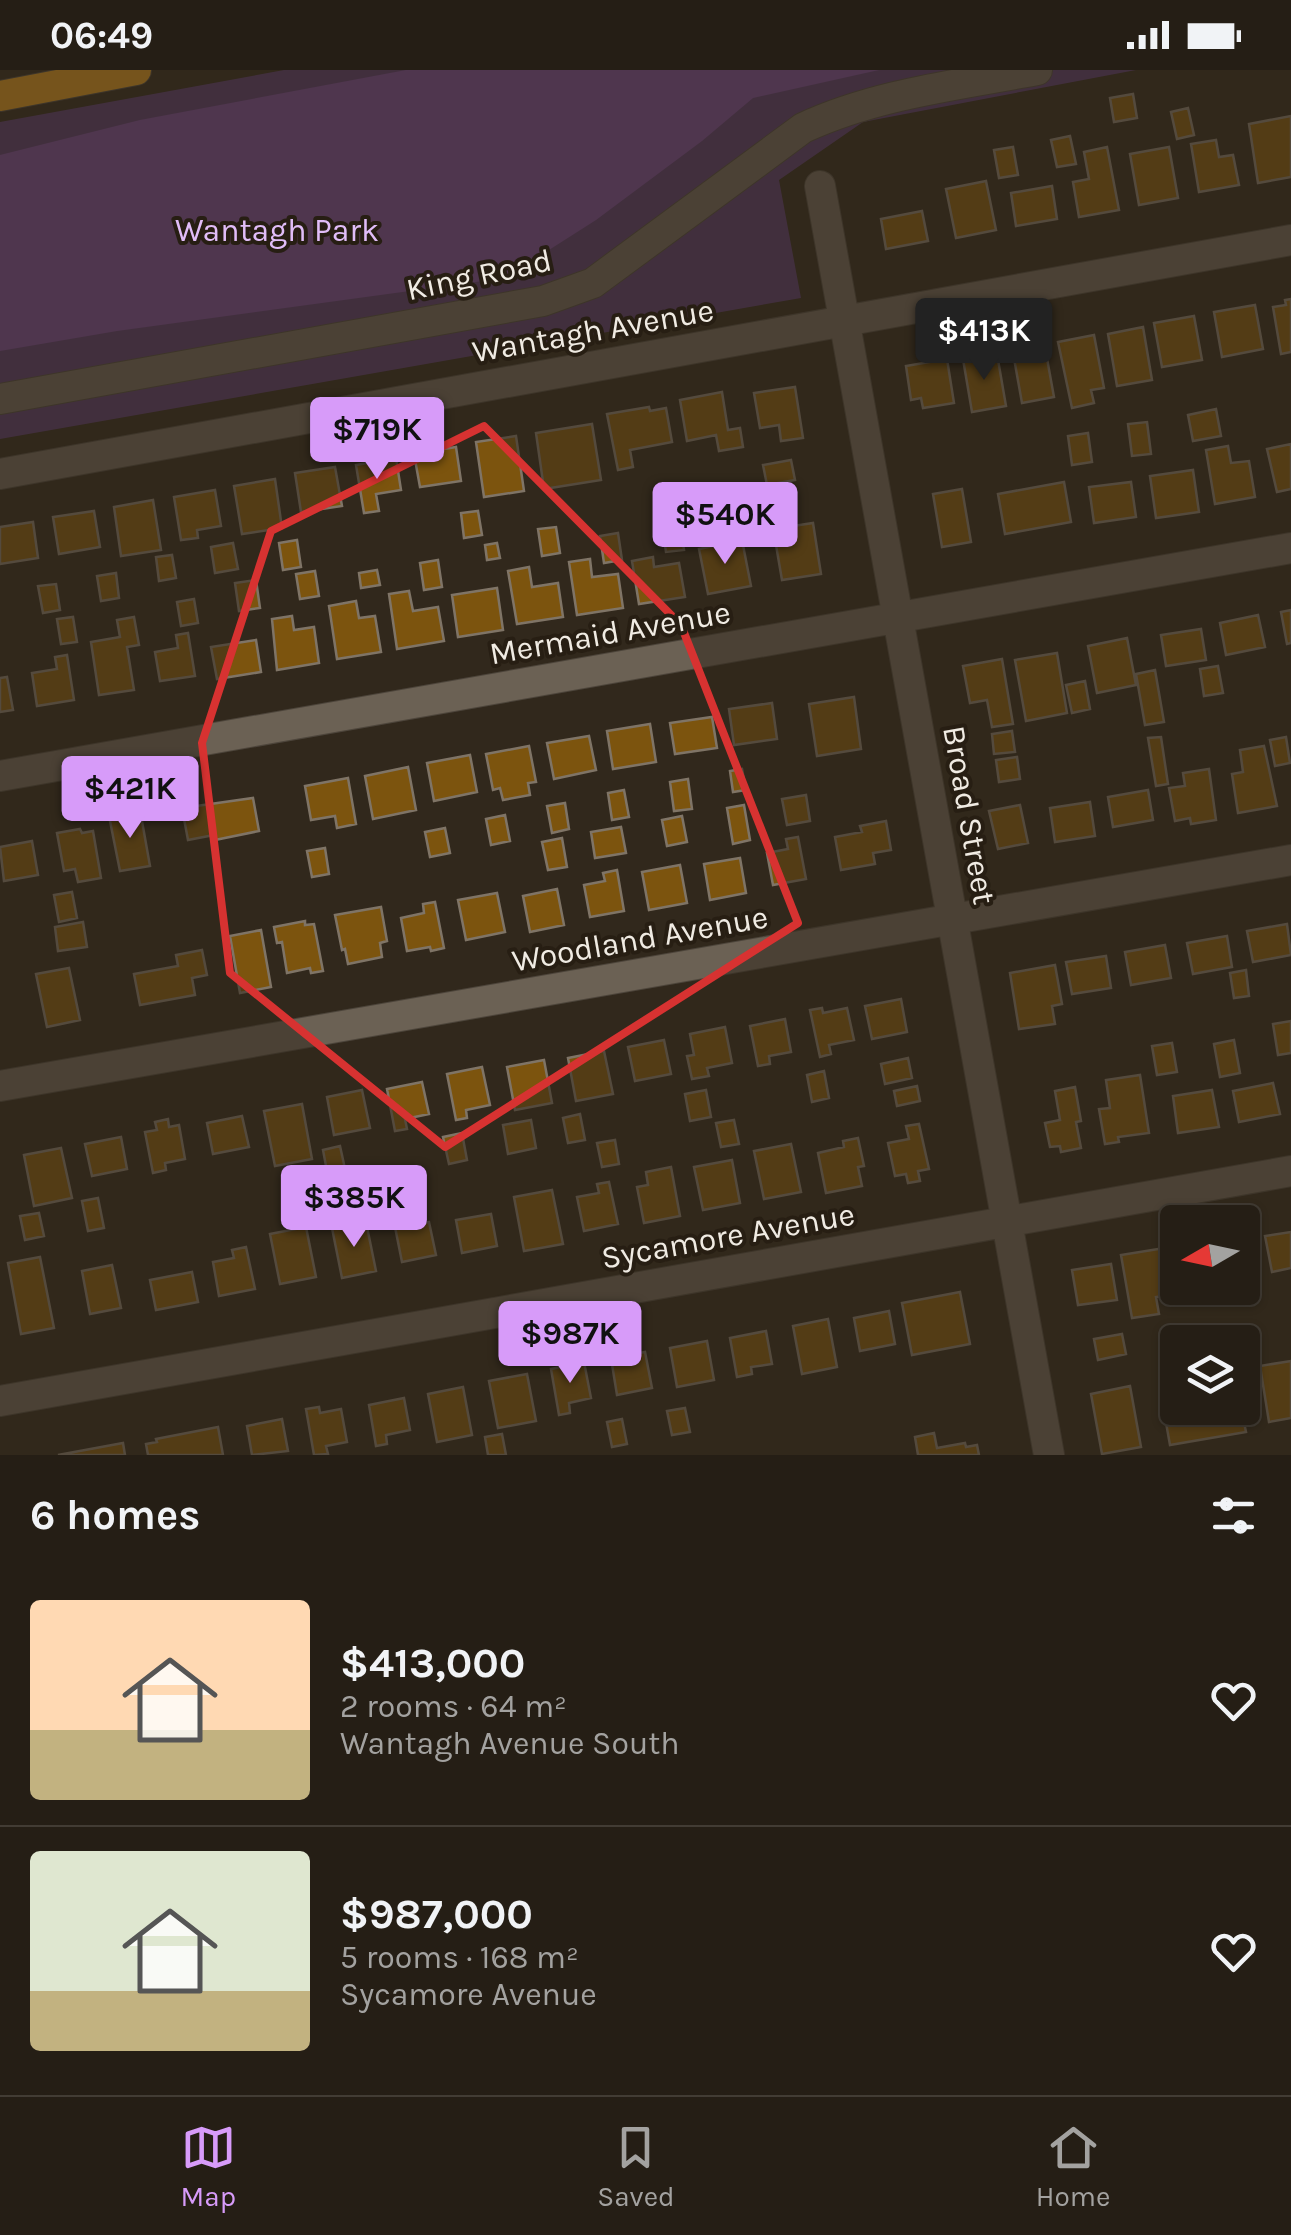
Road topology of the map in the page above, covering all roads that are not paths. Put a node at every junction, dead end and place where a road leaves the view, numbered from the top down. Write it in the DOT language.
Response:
graph roads {
  1 [pos="136,70"];
  2 [pos="1038,70"];
  3 [pos="0,96"];
  4 [pos="820,186"];
  5 [pos="1291,240"];
  6 [pos="844,321"];
  7 [pos="0,399"];
  8 [pos="0,474"];
  9 [pos="1291,548"];
  10 [pos="898,618"];
  11 [pos="0,776"];
  12 [pos="1291,860"];
  13 [pos="952,920"];
  14 [pos="0,1086"];
  15 [pos="1291,1171"];
  16 [pos="1007,1222"];
  17 [pos="0,1401"];
  18 [pos="1049,1455"];
  1 -- 3 [label="highway"];
  2 -- 7 [label="street, King Road"];
  4 -- 6 [label="street, Broad Street"];
  5 -- 6 [label="street, Wantagh Avenue"];
  6 -- 8 [label="street, Wantagh Avenue"];
  6 -- 10 [label="street, Broad Street"];
  9 -- 10 [label="street, Mermaid Avenue"];
  10 -- 11 [label="street, Mermaid Avenue"];
  10 -- 13 [label="street, Broad Street"];
  12 -- 13 [label="street, Woodland Avenue"];
  13 -- 14 [label="street, Woodland Avenue"];
  13 -- 16 [label="street, Broad Street"];
  15 -- 16 [label="street, Sycamore Avenue"];
  16 -- 17 [label="street, Sycamore Avenue"];
  16 -- 18 [label="street, Broad Street"];
}
